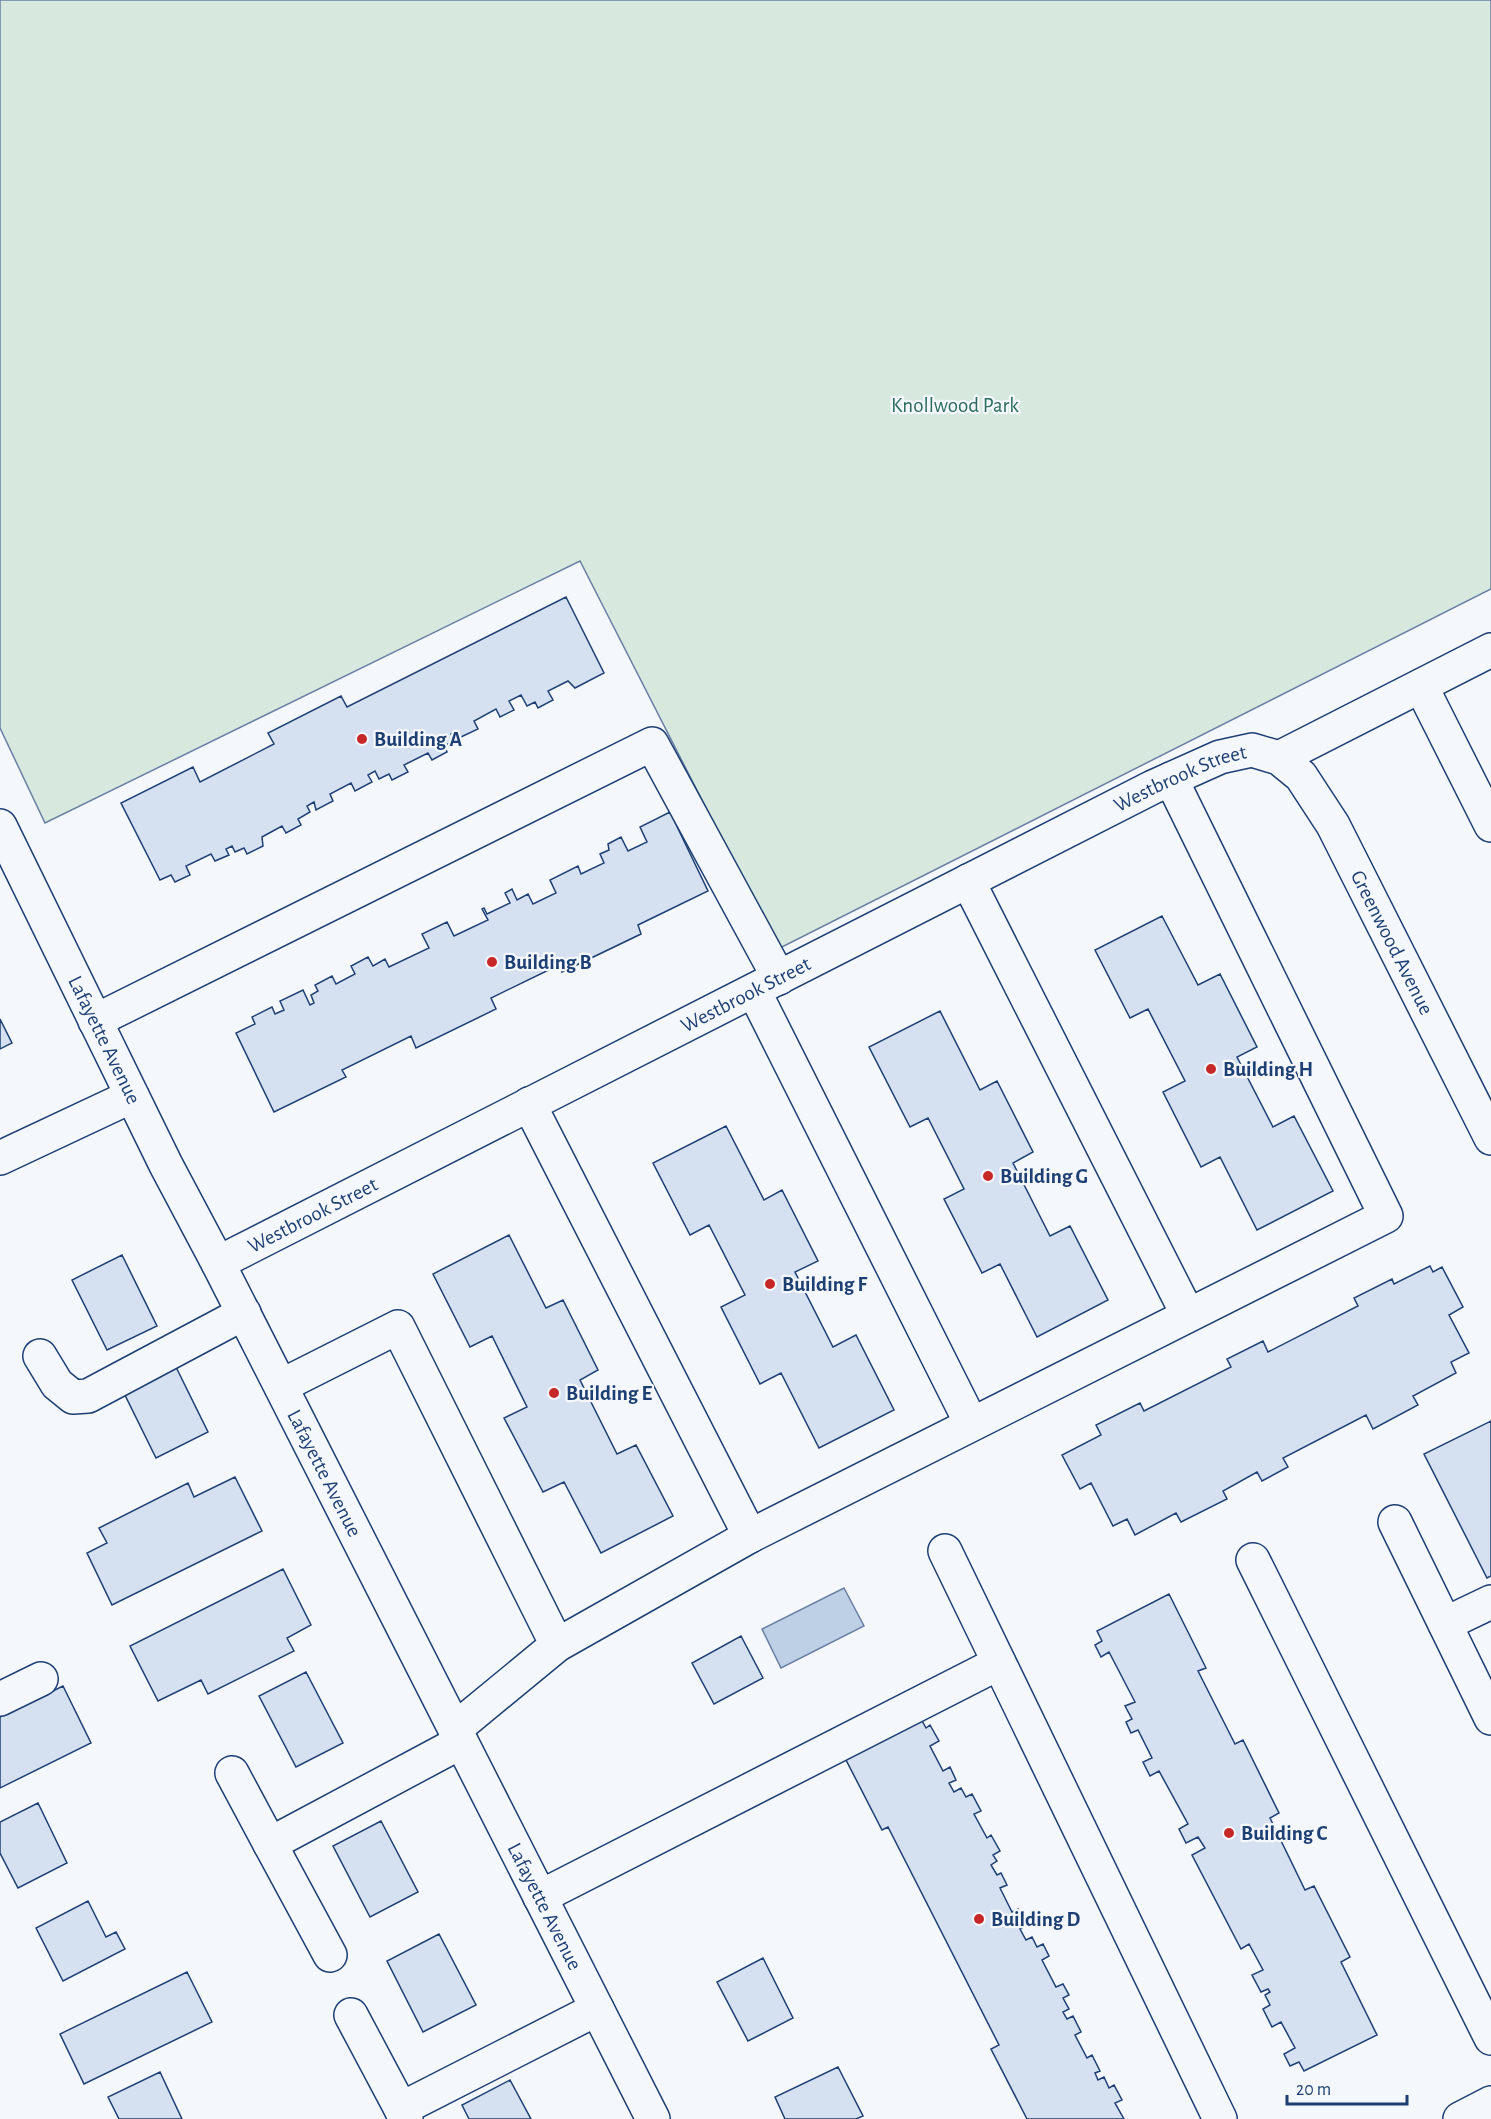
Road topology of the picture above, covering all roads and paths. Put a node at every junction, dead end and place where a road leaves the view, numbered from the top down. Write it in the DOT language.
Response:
graph roads {
  1 [pos="1491,650"];
  2 [pos="1421,686"];
  3 [pos="1279,758"];
  4 [pos="1170,779"];
  5 [pos="1491,825"];
  6 [pos="0,826"];
  7 [pos="968,881"];
  8 [pos="766,984"];
  9 [pos="95,1021"];
  10 [pos="132,1096"];
  11 [pos="529,1104"];
  12 [pos="1491,1138"];
  13 [pos="0,1158"];
  14 [pos="218,1263"];
  15 [pos="244,1313"];
  16 [pos="1188,1315"];
  17 [pos="40,1356"];
  18 [pos="281,1386"];
  19 [pos="971,1423"];
  20 [pos="1395,1522"];
  21 [pos="750,1536"];
  22 [pos="945,1551"];
  23 [pos="1253,1560"];
  24 [pos="1491,1602"];
  25 [pos="1445,1624"];
  26 [pos="557,1644"];
  27 [pos="999,1663"];
  28 [pos="41,1679"];
  29 [pos="0,1699"];
  30 [pos="1491,1718"];
  31 [pos="458,1735"];
  32 [pos="232,1773"];
  33 [pos="270,1844"];
  34 [pos="540,1897"];
  35 [pos="330,1955"];
  36 [pos="597,2009"];
  37 [pos="351,2015"];
  38 [pos="1491,2038"];
  39 [pos="1491,2103"];
  40 [pos="404,2114"];
  41 [pos="653,2119"];
  42 [pos="1220,2119"];
  43 [pos="1460,2119"];
  1 -- 2 [label="street"];
  2 -- 3 [label="street"];
  2 -- 5 [label="street"];
  3 -- 4 [label="street, Westbrook Street"];
  3 -- 12 [label="street, Greenwood Avenue"];
  4 -- 7 [label="street, Westbrook Street"];
  4 -- 16 [label="street"];
  6 -- 9 [label="street, Lafayette Avenue"];
  7 -- 8 [label="street, Westbrook Street"];
  7 -- 16 [label="street"];
  8 -- 9 [label="street"];
  8 -- 11 [label="street, Westbrook Street"];
  8 -- 19 [label="street"];
  9 -- 10 [label="street, Lafayette Avenue"];
  10 -- 13 [label="street"];
  10 -- 14 [label="street, Lafayette Avenue"];
  11 -- 14 [label="street, Westbrook Street"];
  11 -- 21 [label="street"];
  14 -- 15 [label="street, Lafayette Avenue"];
  15 -- 17 [label="street"];
  15 -- 18 [label="street, Lafayette Avenue"];
  16 -- 19 [label="street"];
  18 -- 26 [label="street"];
  18 -- 31 [label="street, Lafayette Avenue"];
  19 -- 21 [label="street"];
  20 -- 25 [label="street"];
  21 -- 26 [label="street"];
  22 -- 27 [label="street"];
  23 -- 38 [label="street"];
  24 -- 25 [label="street"];
  25 -- 30 [label="street"];
  26 -- 31 [label="street"];
  27 -- 34 [label="street"];
  27 -- 42 [label="street"];
  28 -- 29 [label="street"];
  31 -- 33 [label="street"];
  31 -- 34 [label="street, Lafayette Avenue"];
  32 -- 33 [label="street"];
  33 -- 35 [label="street"];
  34 -- 36 [label="street, Lafayette Avenue"];
  36 -- 40 [label="street"];
  36 -- 41 [label="street, Lafayette Avenue"];
  37 -- 40 [label="street"];
  39 -- 43 [label="street"];
}
